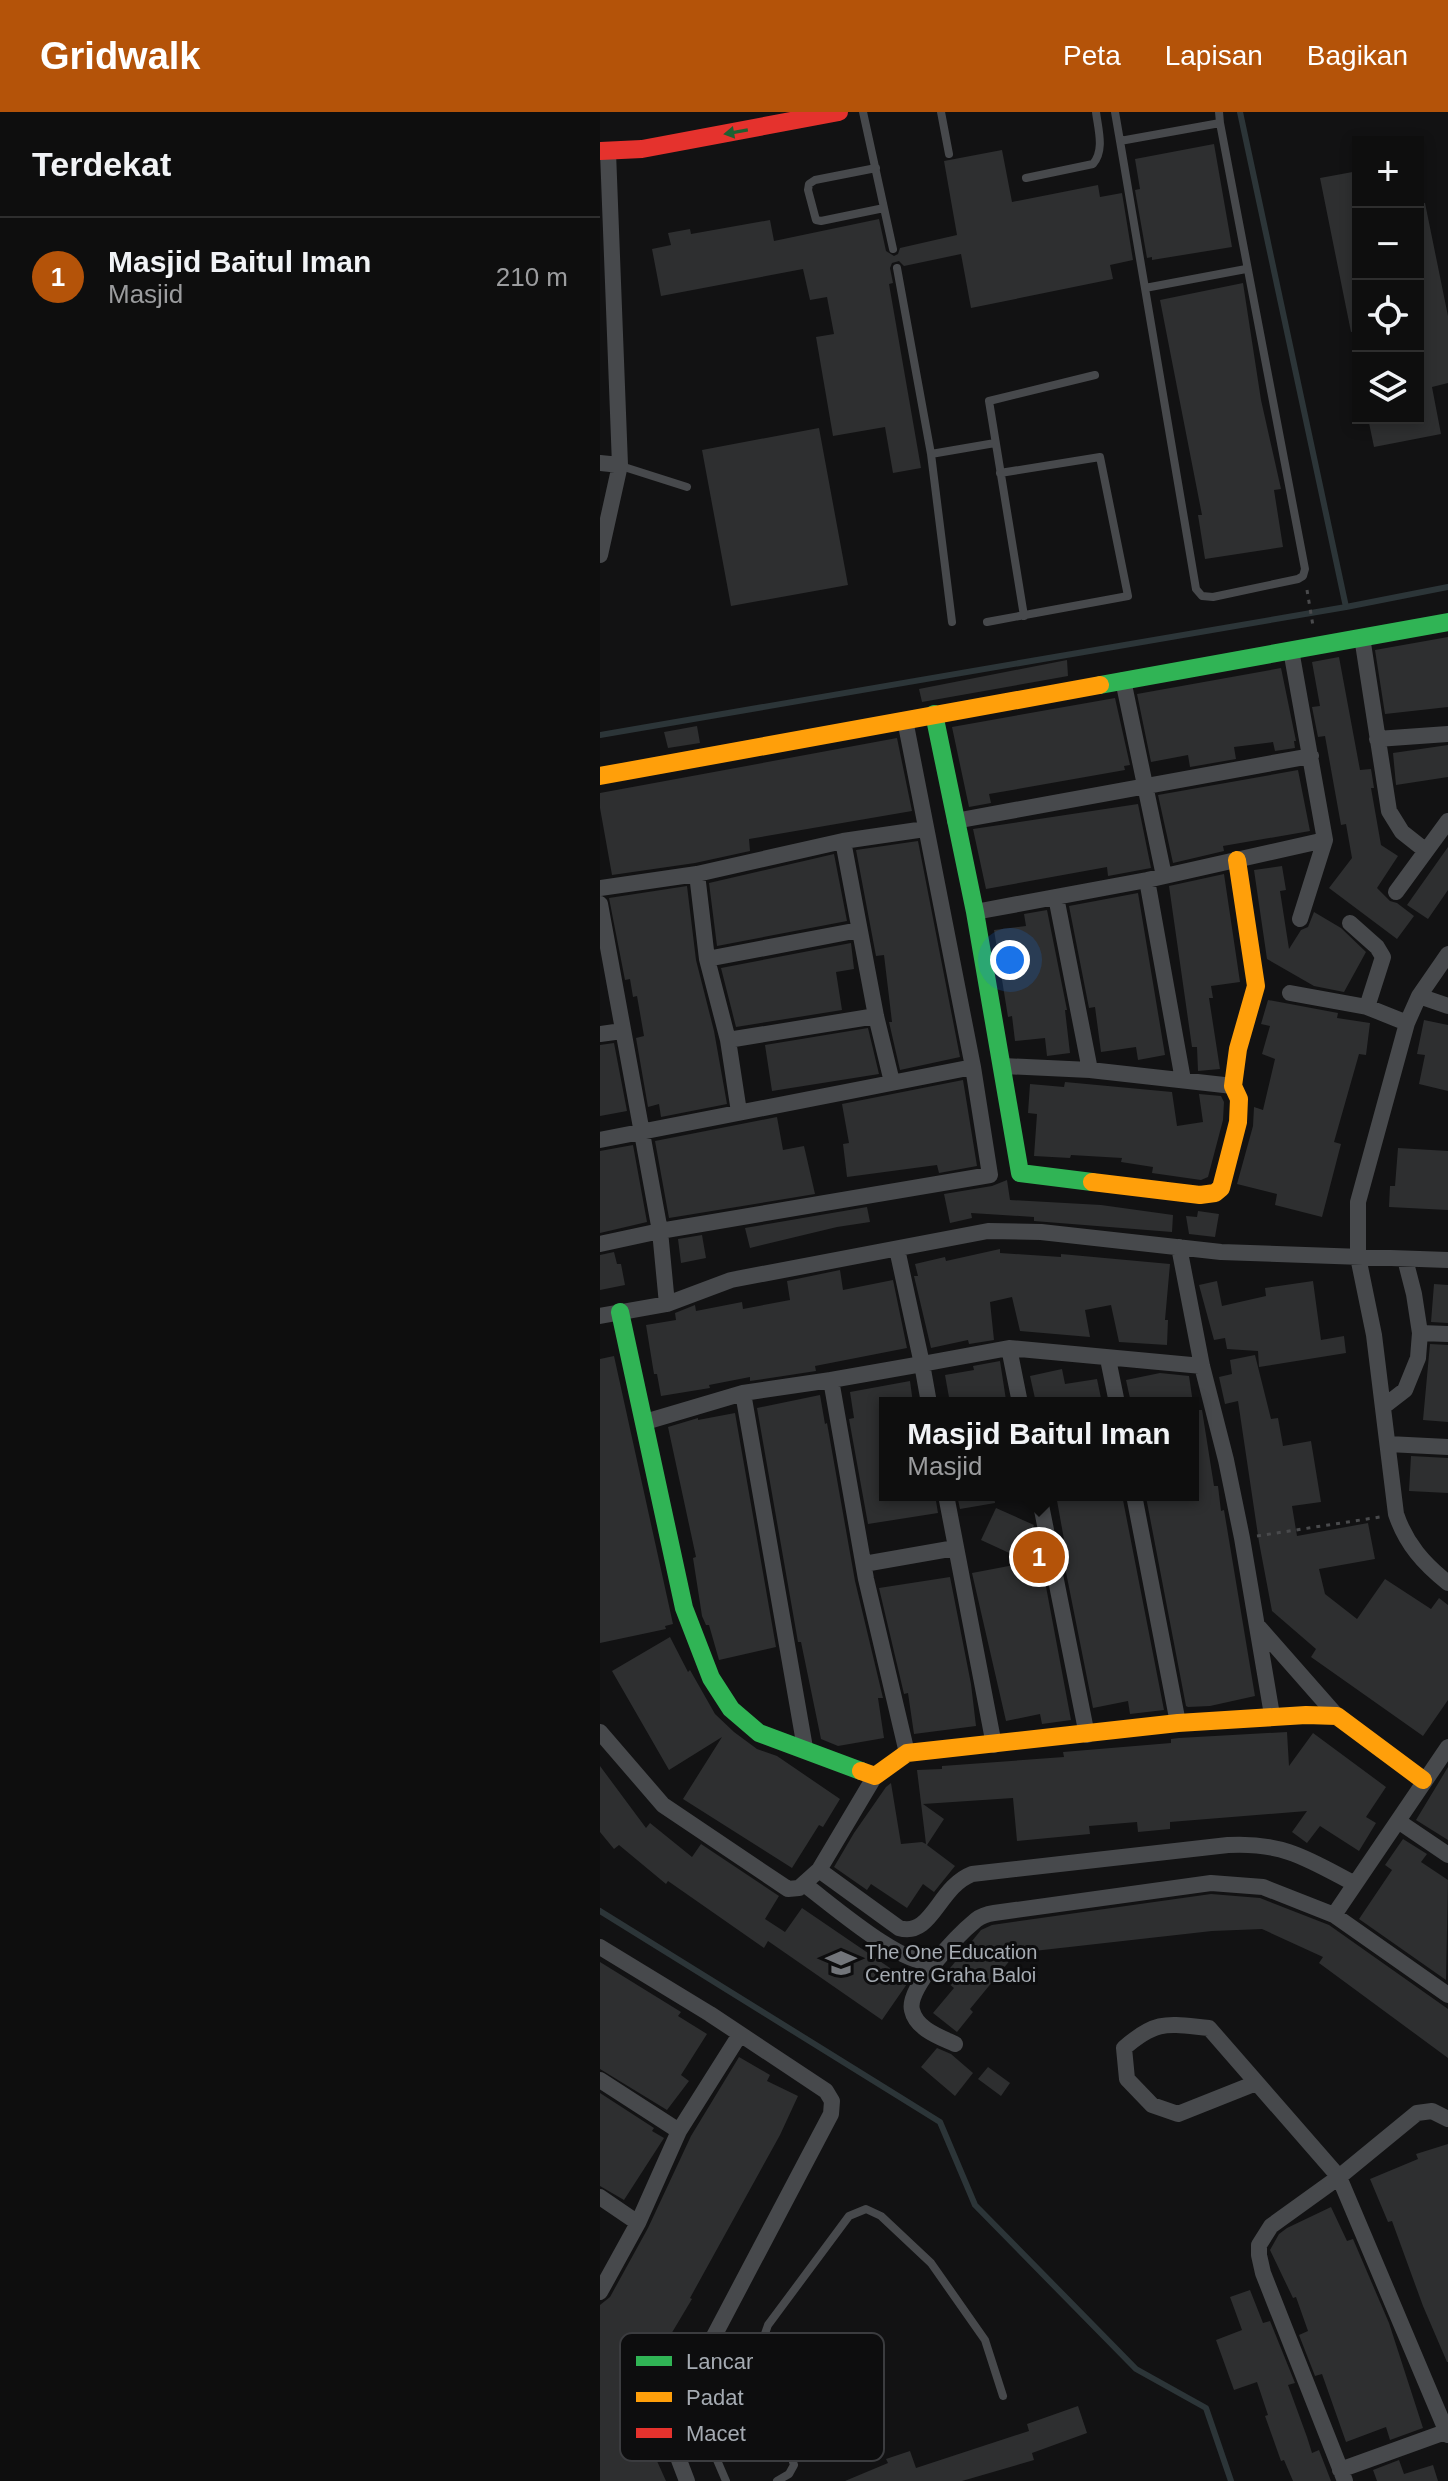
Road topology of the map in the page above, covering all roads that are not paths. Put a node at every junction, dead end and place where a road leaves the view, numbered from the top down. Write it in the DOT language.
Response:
graph roads {
  1 [pos="839,112"];
  2 [pos="863,112"];
  3 [pos="941,112"];
  4 [pos="1096,112"];
  5 [pos="1115,112"];
  6 [pos="1219,112"];
  7 [pos="1220,123"];
  8 [pos="1120,141"];
  9 [pos="604,152"];
  10 [pos="949,154"];
  11 [pos="876,168"];
  12 [pos="1026,178"];
  13 [pos="884,208"];
  14 [pos="893,249"];
  15 [pos="897,268"];
  16 [pos="1246,269"];
  17 [pos="1145,288"];
  18 [pos="1095,375"];
  19 [pos="995,443"];
  20 [pos="931,454"];
  21 [pos="600,463"];
  22 [pos="620,465"];
  23 [pos="1000,473"];
  24 [pos="687,487"];
  25 [pos="600,555"];
  26 [pos="1024,616"];
  27 [pos="952,622"];
  28 [pos="987,622"];
  29 [pos="1448,622"];
  30 [pos="1362,637"];
  31 [pos="1291,650"];
  32 [pos="1123,680"];
  33 [pos="934,714"];
  34 [pos="905,720"];
  35 [pos="1448,734"];
  36 [pos="1377,739"];
  37 [pos="1311,756"];
  38 [pos="600,776"];
  39 [pos="1145,785"];
  40 [pos="955,821"];
  41 [pos="1448,821"];
  42 [pos="925,829"];
  43 [pos="1325,840"];
  44 [pos="843,841"];
  45 [pos="1426,851"];
  46 [pos="1237,860"];
  47 [pos="697,874"];
  48 [pos="1164,876"];
  49 [pos="1147,880"];
  50 [pos="600,888"];
  51 [pos="1396,892"];
  52 [pos="1056,897"];
  53 [pos="600,904"];
  54 [pos="975,912"];
  55 [pos="1300,919"];
  56 [pos="1350,923"];
  57 [pos="859,930"];
  58 [pos="1448,954"];
  59 [pos="707,959"];
  60 [pos="607,990"];
  61 [pos="1290,993"];
  62 [pos="1419,996"];
  63 [pos="1448,1006"];
  64 [pos="1367,1007"];
  65 [pos="876,1016"];
  66 [pos="1407,1023"];
  67 [pos="622,1031"];
  68 [pos="600,1034"];
  69 [pos="728,1040"];
  70 [pos="1003,1066"];
  71 [pos="973,1067"];
  72 [pos="1090,1070"];
  73 [pos="1183,1080"];
  74 [pos="892,1082"];
  75 [pos="1233,1086"];
  76 [pos="739,1112"];
  77 [pos="640,1134"];
  78 [pos="600,1140"];
  79 [pos="660,1231"];
  80 [pos="600,1244"];
  81 [pos="1179,1247"];
  82 [pos="897,1249"];
  83 [pos="1358,1257"];
  84 [pos="1405,1259"];
  85 [pos="1448,1260"];
  86 [pos="667,1304"];
  87 [pos="620,1312"];
  88 [pos="600,1316"];
  89 [pos="1420,1333"];
  90 [pos="1448,1334"];
  91 [pos="1009,1348"];
  92 [pos="1108,1359"];
  93 [pos="922,1364"];
  94 [pos="1202,1366"];
  95 [pos="831,1380"];
  96 [pos="743,1393"];
  97 [pos="928,1397"];
  98 [pos="1019,1397"];
  99 [pos="1116,1397"];
  100 [pos="1383,1407"];
  101 [pos="645,1422"];
  102 [pos="1388,1444"];
  103 [pos="1448,1447"];
  104 [pos="947,1501"];
  105 [pos="1040,1501"];
  106 [pos="1135,1501"];
  107 [pos="955,1548"];
  108 [pos="864,1564"];
  109 [pos="1448,1583"];
  110 [pos="1257,1625"];
  111 [pos="1272,1715"];
  112 [pos="1337,1716"];
  113 [pos="1178,1723"];
  114 [pos="600,1732"];
  115 [pos="1087,1735"];
  116 [pos="994,1745"];
  117 [pos="1448,1747"];
  118 [pos="805,1748"];
  119 [pos="907,1753"];
  120 [pos="875,1776"];
  121 [pos="1423,1780"];
  122 [pos="1398,1821"];
  123 [pos="1448,1855"];
  124 [pos="819,1870"];
  125 [pos="804,1884"];
  126 [pos="1355,1884"];
  127 [pos="1334,1915"];
  128 [pos="600,1947"];
  129 [pos="934,1962"];
  130 [pos="1448,1995"];
  131 [pos="739,2036"];
  132 [pos="955,2044"];
  133 [pos="600,2080"];
  134 [pos="1256,2083"];
  135 [pos="1448,2119"];
  136 [pos="679,2131"];
  137 [pos="1339,2177"];
  138 [pos="600,2197"];
  139 [pos="638,2223"];
  140 [pos="600,2292"];
  141 [pos="716,2333"];
  142 [pos="765,2333"];
  143 [pos="1003,2396"];
  144 [pos="1448,2432"];
  145 [pos="680,2461"];
  146 [pos="717,2461"];
  147 [pos="793,2461"];
  148 [pos="1342,2475"];
  149 [pos="687,2481"];
  150 [pos="726,2481"];
  151 [pos="777,2481"];
  1 -- 9 [label="street, one-way"];
  2 -- 11 [label="lane"];
  3 -- 10 [label="lane"];
  4 -- 12 [label="lane"];
  5 -- 8 [label="lane"];
  6 -- 7 [label="lane"];
  7 -- 8 [label="lane"];
  7 -- 16 [label="lane"];
  8 -- 17 [label="lane"];
  9 -- 22 [label="street"];
  11 -- 13 [label="lane"];
  11 -- 13 [label="lane"];
  13 -- 14 [label="lane"];
  15 -- 20 [label="lane"];
  16 -- 17 [label="lane"];
  16 -- 17 [label="lane"];
  18 -- 19 [label="lane"];
  19 -- 20 [label="lane"];
  19 -- 23 [label="lane"];
  20 -- 27 [label="lane"];
  21 -- 22 [label="street"];
  22 -- 24 [label="lane"];
  22 -- 25 [label="street"];
  23 -- 26 [label="lane"];
  23 -- 26 [label="lane"];
  26 -- 28 [label="lane"];
  29 -- 30 [label="street"];
  30 -- 31 [label="street"];
  30 -- 36 [label="street"];
  31 -- 32 [label="street"];
  31 -- 37 [label="street"];
  32 -- 33 [label="street"];
  32 -- 39 [label="street"];
  33 -- 34 [label="street"];
  33 -- 40 [label="street"];
  34 -- 38 [label="street"];
  34 -- 42 [label="street"];
  35 -- 36 [label="street"];
  36 -- 45 [label="street"];
  37 -- 39 [label="street"];
  37 -- 43 [label="street"];
  39 -- 40 [label="street"];
  39 -- 48 [label="street"];
  40 -- 54 [label="street"];
  41 -- 45 [label="street"];
  42 -- 44 [label="street"];
  42 -- 71 [label="street"];
  43 -- 46 [label="street"];
  43 -- 55 [label="street"];
  44 -- 47 [label="street"];
  44 -- 57 [label="street"];
  45 -- 51 [label="street"];
  46 -- 48 [label="street"];
  46 -- 75 [label="street"];
  47 -- 50 [label="street"];
  47 -- 59 [label="street"];
  48 -- 49 [label="street"];
  49 -- 52 [label="street"];
  49 -- 73 [label="street"];
  52 -- 54 [label="street"];
  52 -- 72 [label="street"];
  53 -- 60 [label="street"];
  54 -- 70 [label="street"];
  56 -- 64 [label="street"];
  57 -- 59 [label="street"];
  57 -- 65 [label="street"];
  58 -- 62 [label="street"];
  59 -- 69 [label="street"];
  60 -- 67 [label="street"];
  61 -- 64 [label="street"];
  62 -- 63 [label="street"];
  62 -- 66 [label="street"];
  64 -- 66 [label="street"];
  65 -- 69 [label="street"];
  65 -- 74 [label="street"];
  66 -- 83 [label="street"];
  67 -- 68 [label="street"];
  67 -- 77 [label="street"];
  69 -- 76 [label="street"];
  70 -- 72 [label="street"];
  70 -- 75 [label="street"];
  71 -- 74 [label="street"];
  71 -- 79 [label="street"];
  72 -- 73 [label="street"];
  73 -- 75 [label="street"];
  74 -- 76 [label="street"];
  76 -- 77 [label="street"];
  77 -- 78 [label="street"];
  77 -- 79 [label="street"];
  79 -- 80 [label="street"];
  79 -- 86 [label="street"];
  81 -- 82 [label="street"];
  81 -- 83 [label="street"];
  81 -- 94 [label="street"];
  82 -- 86 [label="street"];
  82 -- 93 [label="street"];
  83 -- 84 [label="street"];
  83 -- 100 [label="street"];
  84 -- 85 [label="street"];
  84 -- 89 [label="street"];
  86 -- 87 [label="street"];
  87 -- 88 [label="street"];
  87 -- 101 [label="street"];
  89 -- 90 [label="street"];
  89 -- 100 [label="street"];
  91 -- 92 [label="street"];
  91 -- 93 [label="street"];
  91 -- 98 [label="street"];
  92 -- 94 [label="street"];
  92 -- 99 [label="street"];
  93 -- 95 [label="street"];
  93 -- 97 [label="street"];
  94 -- 110 [label="street"];
  95 -- 96 [label="street"];
  95 -- 108 [label="street"];
  96 -- 101 [label="street"];
  96 -- 118 [label="street"];
  100 -- 102 [label="street"];
  101 -- 118 [label="street"];
  102 -- 103 [label="street"];
  102 -- 109 [label="street"];
  104 -- 107 [label="street"];
  105 -- 115 [label="street"];
  106 -- 113 [label="street"];
  107 -- 108 [label="street"];
  107 -- 116 [label="street"];
  108 -- 119 [label="street"];
  110 -- 111 [label="street"];
  110 -- 112 [label="street"];
  111 -- 112 [label="street"];
  111 -- 113 [label="street"];
  112 -- 121 [label="street"];
  113 -- 115 [label="street"];
  114 -- 125 [label="street"];
  115 -- 116 [label="street"];
  116 -- 119 [label="street"];
  117 -- 121 [label="street"];
  118 -- 120 [label="street"];
  119 -- 120 [label="street"];
  120 -- 124 [label="street"];
  121 -- 122 [label="street"];
  122 -- 123 [label="street"];
  122 -- 126 [label="street"];
  124 -- 125 [label="street"];
  124 -- 126 [label="street"];
  125 -- 129 [label="street"];
  126 -- 127 [label="street"];
  127 -- 129 [label="street"];
  127 -- 130 [label="street"];
  128 -- 131 [label="street"];
  129 -- 132 [label="street"];
  131 -- 136 [label="street"];
  131 -- 141 [label="street"];
  133 -- 136 [label="street"];
  134 -- 134 [label="street"];
  134 -- 137 [label="street"];
  135 -- 137 [label="street"];
  136 -- 139 [label="street"];
  137 -- 144 [label="street"];
  137 -- 148 [label="street"];
  138 -- 139 [label="street"];
  139 -- 140 [label="street"];
  142 -- 143 [label="lane"];
  144 -- 148 [label="street"];
  145 -- 149 [label="street"];
  146 -- 150 [label="lane"];
  147 -- 151 [label="lane"];
}
